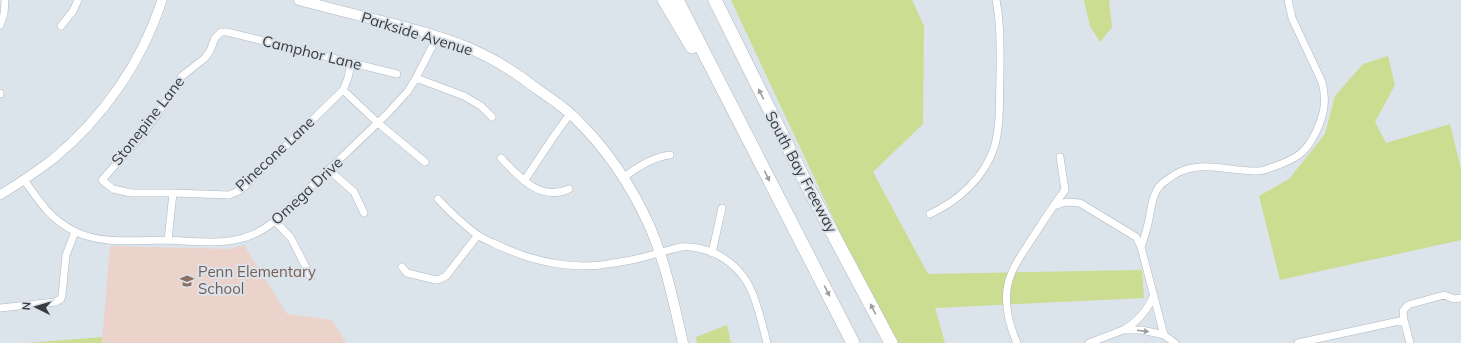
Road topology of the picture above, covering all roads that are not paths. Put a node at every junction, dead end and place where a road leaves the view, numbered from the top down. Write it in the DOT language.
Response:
graph roads {
  1 [pos="5,0"];
  2 [pos="78,0"];
  3 [pos="162,0"];
  4 [pos="299,0"];
  5 [pos="664,0"];
  6 [pos="677,0"];
  7 [pos="715,0"];
  8 [pos="996,0"];
  9 [pos="1288,0"];
  10 [pos="0,25"];
  11 [pos="61,26"];
  12 [pos="227,32"];
  13 [pos="437,36"];
  14 [pos="351,63"];
  15 [pos="397,74"];
  16 [pos="416,78"];
  17 [pos="343,90"];
  18 [pos="570,114"];
  19 [pos="492,118"];
  20 [pos="378,123"];
  21 [pos="749,141"];
  22 [pos="670,155"];
  23 [pos="1060,157"];
  24 [pos="501,158"];
  25 [pos="425,162"];
  26 [pos="329,170"];
  27 [pos="624,178"];
  28 [pos="24,180"];
  29 [pos="102,180"];
  30 [pos="524,181"];
  31 [pos="569,189"];
  32 [pos="173,193"];
  33 [pos="0,195"];
  34 [pos="438,200"];
  35 [pos="722,208"];
  36 [pos="1051,209"];
  37 [pos="364,213"];
  38 [pos="930,214"];
  39 [pos="275,221"];
  40 [pos="75,232"];
  41 [pos="478,235"];
  42 [pos="168,240"];
  43 [pos="1141,247"];
  44 [pos="659,253"];
  45 [pos="712,253"];
  46 [pos="402,267"];
  47 [pos="311,277"];
  48 [pos="1154,295"];
  49 [pos="1461,298"];
  50 [pos="0,308"];
  51 [pos="1404,320"];
  52 [pos="1123,330"];
  53 [pos="1164,335"];
  54 [pos="684,343"];
  55 [pos="767,343"];
  56 [pos="853,343"];
  57 [pos="891,343"];
  58 [pos="1017,343"];
  59 [pos="1089,343"];
  60 [pos="1175,343"];
  61 [pos="1298,343"];
  62 [pos="1410,343"];
  1 -- 10 [label="street"];
  2 -- 11 [label="street"];
  3 -- 28 [label="street"];
  4 -- 13 [label="main road, Parkside Avenue"];
  5 -- 21 [label="highway"];
  6 -- 21 [label="highway, South Bay Freeway"];
  57 -- 7 [label="highway, South Bay Freeway, one-way"];
  8 -- 38 [label="street"];
  9 -- 43 [label="street"];
  12 -- 14 [label="street, Camphor Lane"];
  12 -- 29 [label="street, Stonepine Lane"];
  13 -- 16 [label="street, Omega Drive"];
  13 -- 18 [label="main road, Parkside Avenue"];
  14 -- 15 [label="street, Camphor Lane"];
  14 -- 17 [label="street, Pinecone Lane"];
  16 -- 19 [label="street"];
  16 -- 20 [label="street, Omega Drive"];
  17 -- 20 [label="street"];
  17 -- 32 [label="street, Pinecone Lane"];
  18 -- 27 [label="main road, Parkside Avenue"];
  18 -- 30 [label="street"];
  20 -- 25 [label="street"];
  20 -- 26 [label="street, Omega Drive"];
  21 -- 56 [label="highway, South Bay Freeway, one-way"];
  22 -- 27 [label="street"];
  23 -- 36 [label="street"];
  24 -- 30 [label="street"];
  26 -- 37 [label="street"];
  26 -- 39 [label="street, Omega Drive"];
  27 -- 44 [label="main road, Parkside Avenue"];
  28 -- 33 [label="street"];
  28 -- 40 [label="street, Omega Drive"];
  29 -- 32 [label="street, Pinecone Lane"];
  30 -- 31 [label="street"];
  32 -- 42 [label="street"];
  34 -- 41 [label="street"];
  35 -- 45 [label="street"];
  36 -- 43 [label="street"];
  36 -- 58 [label="street"];
  39 -- 42 [label="street, Omega Drive"];
  39 -- 47 [label="street"];
  40 -- 42 [label="street, Omega Drive"];
  40 -- 50 [label="street"];
  41 -- 44 [label="street"];
  41 -- 46 [label="street"];
  43 -- 48 [label="street"];
  44 -- 45 [label="street"];
  44 -- 54 [label="main road, Parkside Avenue"];
  45 -- 55 [label="street"];
  48 -- 52 [label="street"];
  48 -- 53 [label="street"];
  49 -- 51 [label="street"];
  51 -- 61 [label="street"];
  51 -- 62 [label="street"];
  52 -- 53 [label="street, one-way"];
  52 -- 59 [label="street"];
  53 -- 60 [label="street"];
}
